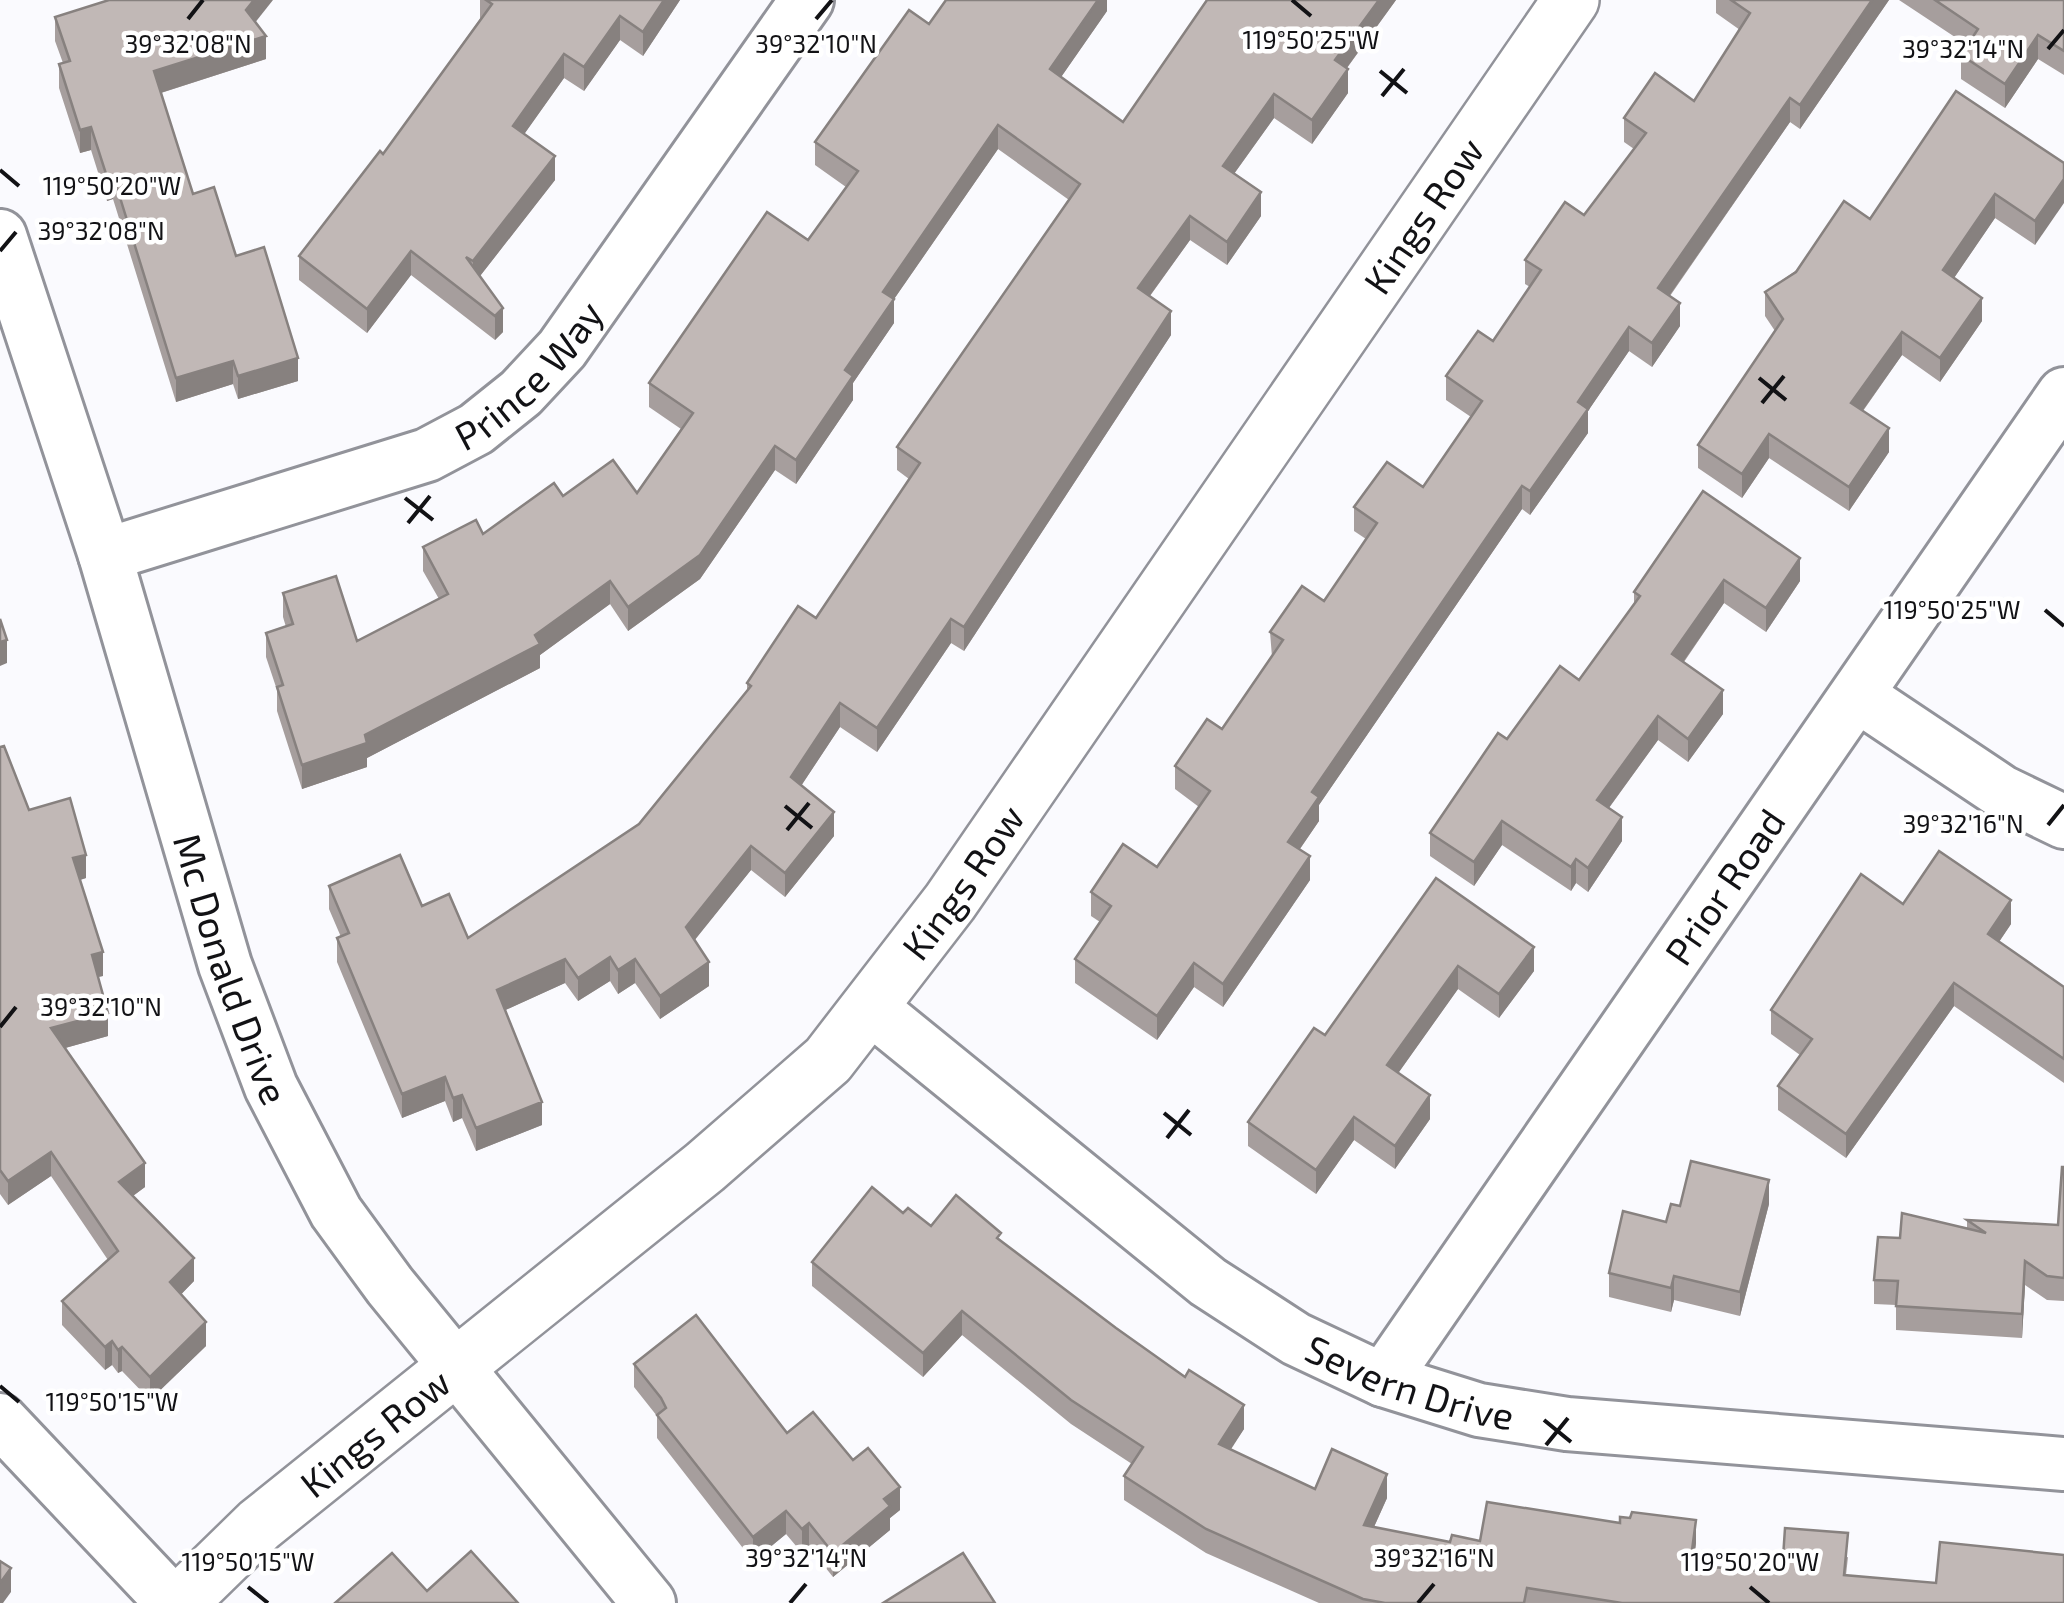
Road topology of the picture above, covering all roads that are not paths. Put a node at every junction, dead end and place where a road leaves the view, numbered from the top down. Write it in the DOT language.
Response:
graph roads {
  1 [pos="807,0"];
  2 [pos="1570,0"];
  3 [pos="0,236"];
  4 [pos="2064,394"];
  5 [pos="105,555"];
  6 [pos="1856,694"];
  7 [pos="2064,822"];
  8 [pos="871,1008"];
  9 [pos="453,1365"];
  10 [pos="1383,1380"];
  11 [pos="0,1420"];
  12 [pos="2064,1464"];
  13 [pos="176,1603"];
  14 [pos="649,1603"];
  1 -- 5 [label="street, Prince Way"];
  2 -- 8 [label="main road, Kings Row"];
  3 -- 5 [label="street, Mc Donald Drive"];
  4 -- 6 [label="street, Prior Road"];
  5 -- 9 [label="street, Mc Donald Drive"];
  6 -- 7 [label="street"];
  6 -- 10 [label="street, Prior Road"];
  8 -- 9 [label="main road, Kings Row"];
  8 -- 10 [label="street, Severn Drive"];
  9 -- 13 [label="main road, Kings Row"];
  9 -- 14 [label="street, Mc Donald Drive"];
  10 -- 12 [label="street, Severn Drive"];
  11 -- 13 [label="street"];
}
